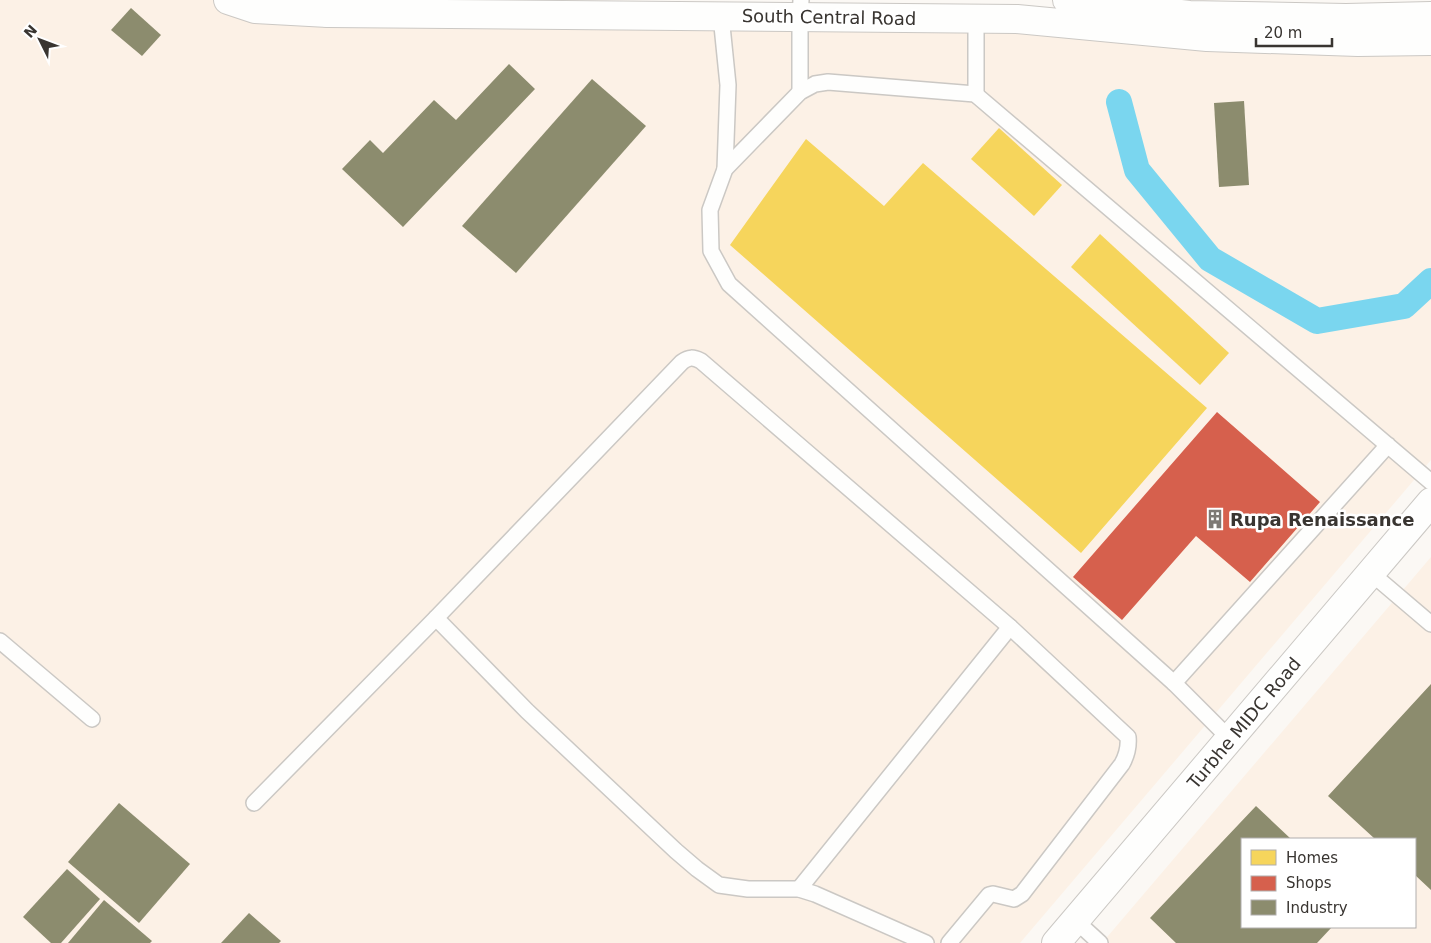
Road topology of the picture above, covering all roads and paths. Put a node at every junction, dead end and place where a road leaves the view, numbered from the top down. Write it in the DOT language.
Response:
graph roads {
  1 [pos="228,0"];
  2 [pos="1067,0"];
  3 [pos="329,7"];
  4 [pos="801,9"];
  5 [pos="721,16"];
  6 [pos="1431,16"];
  7 [pos="976,18"];
  8 [pos="1431,40"];
  9 [pos="800,92"];
  10 [pos="976,95"];
  11 [pos="725,169"];
  12 [pos="1388,445"];
  13 [pos="1431,482"];
  14 [pos="1431,502"];
  15 [pos="1371,573"];
  16 [pos="436,618"];
  17 [pos="1431,624"];
  18 [pos="1010,627"];
  19 [pos="0,641"];
  20 [pos="1174,683"];
  21 [pos="92,720"];
  22 [pos="1230,739"];
  23 [pos="254,803"];
  24 [pos="799,889"];
  25 [pos="1076,921"];
  26 [pos="926,943"];
  27 [pos="949,943"];
  28 [pos="1056,943"];
  29 [pos="1100,943"];
  1 -- 3 [label="street, South Central Road"];
  2 -- 6 [label="street"];
  3 -- 5 [label="street, South Central Road"];
  4 -- 5 [label="street, South Central Road"];
  4 -- 7 [label="street, South Central Road"];
  4 -- 9 [label="lane"];
  5 -- 11 [label="lane"];
  7 -- 8 [label="street, South Central Road"];
  7 -- 10 [label="lane"];
  9 -- 10 [label="lane"];
  9 -- 11 [label="lane"];
  10 -- 12 [label="lane"];
  11 -- 20 [label="lane"];
  12 -- 13 [label="lane"];
  12 -- 20 [label="lane"];
  14 -- 15 [label="street, Turbhe MIDC Road"];
  15 -- 17 [label="lane"];
  15 -- 22 [label="street, Turbhe MIDC Road"];
  16 -- 18 [label="lane"];
  16 -- 23 [label="lane"];
  16 -- 24 [label="lane"];
  18 -- 24 [label="lane"];
  18 -- 27 [label="lane"];
  19 -- 21 [label="lane"];
  20 -- 22 [label="lane"];
  22 -- 25 [label="street, Turbhe MIDC Road"];
  24 -- 26 [label="lane"];
  25 -- 28 [label="street, Turbhe MIDC Road"];
  25 -- 29 [label="lane"];
}
